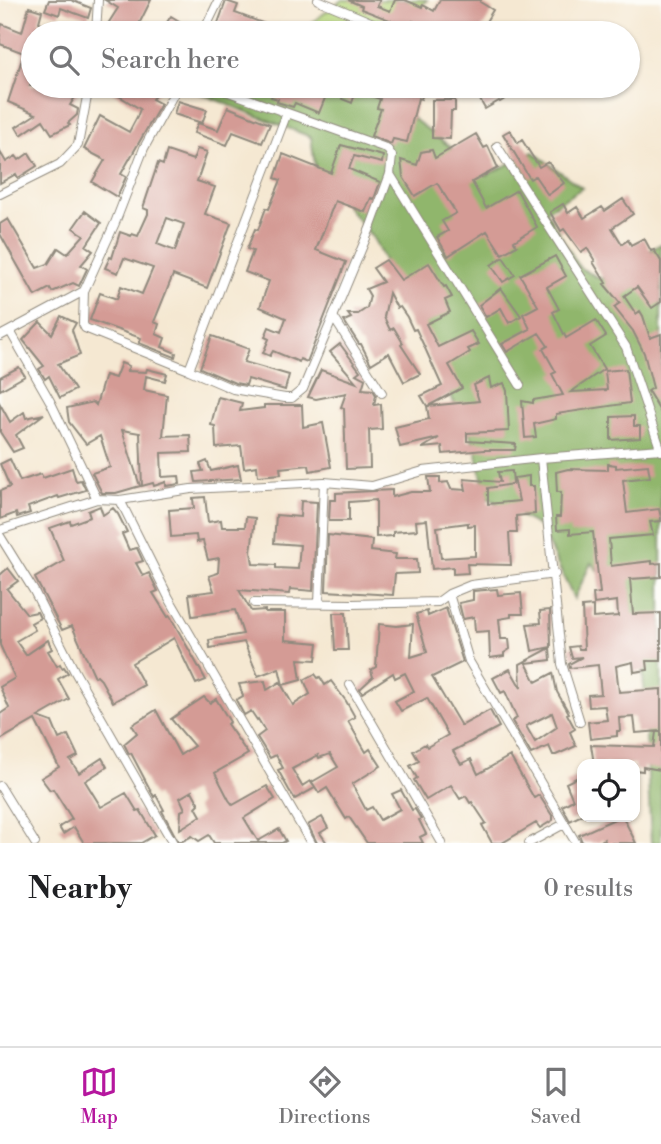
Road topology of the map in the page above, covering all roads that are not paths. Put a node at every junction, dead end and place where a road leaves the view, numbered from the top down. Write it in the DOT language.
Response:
graph roads {
  1 [pos="98,0"];
  2 [pos="219,0"];
  3 [pos="318,0"];
  4 [pos="97,21"];
  5 [pos="209,21"];
  6 [pos="368,21"];
  7 [pos="87,98"];
  8 [pos="171,98"];
  9 [pos="245,98"];
  10 [pos="287,113"];
  11 [pos="497,146"];
  12 [pos="390,174"];
  13 [pos="0,194"];
  14 [pos="84,291"];
  15 [pos="334,318"];
  16 [pos="10,331"];
  17 [pos="0,337"];
  18 [pos="189,370"];
  19 [pos="520,385"];
  20 [pos="382,393"];
  21 [pos="661,450"];
  22 [pos="541,458"];
  23 [pos="324,482"];
  24 [pos="97,499"];
  25 [pos="120,500"];
  26 [pos="0,530"];
  27 [pos="0,536"];
  28 [pos="555,574"];
  29 [pos="449,594"];
  30 [pos="254,603"];
  31 [pos="319,603"];
  32 [pos="350,685"];
  33 [pos="580,722"];
  34 [pos="0,786"];
  35 [pos="564,824"];
  36 [pos="35,843"];
  37 [pos="173,843"];
  38 [pos="312,843"];
  39 [pos="442,843"];
  40 [pos="529,843"];
  41 [pos="576,843"];
  1 -- 4 [label="street"];
  2 -- 5 [label="street"];
  3 -- 6 [label="street"];
  7 -- 13 [label="street"];
  8 -- 14 [label="street"];
  9 -- 10 [label="street"];
  10 -- 12 [label="street"];
  10 -- 18 [label="street"];
  11 -- 21 [label="street"];
  12 -- 15 [label="street"];
  12 -- 19 [label="street"];
  14 -- 16 [label="street"];
  14 -- 18 [label="street"];
  15 -- 18 [label="street"];
  15 -- 20 [label="street"];
  16 -- 17 [label="street"];
  16 -- 24 [label="street"];
  21 -- 22 [label="street"];
  22 -- 23 [label="street"];
  22 -- 28 [label="street"];
  23 -- 25 [label="street"];
  23 -- 31 [label="street"];
  24 -- 25 [label="street"];
  24 -- 26 [label="street"];
  25 -- 38 [label="street"];
  27 -- 37 [label="street"];
  28 -- 29 [label="street"];
  28 -- 33 [label="street"];
  29 -- 31 [label="street"];
  29 -- 35 [label="street"];
  30 -- 31 [label="street"];
  32 -- 39 [label="street"];
  34 -- 36 [label="street"];
  35 -- 40 [label="street"];
  35 -- 41 [label="street"];
}
